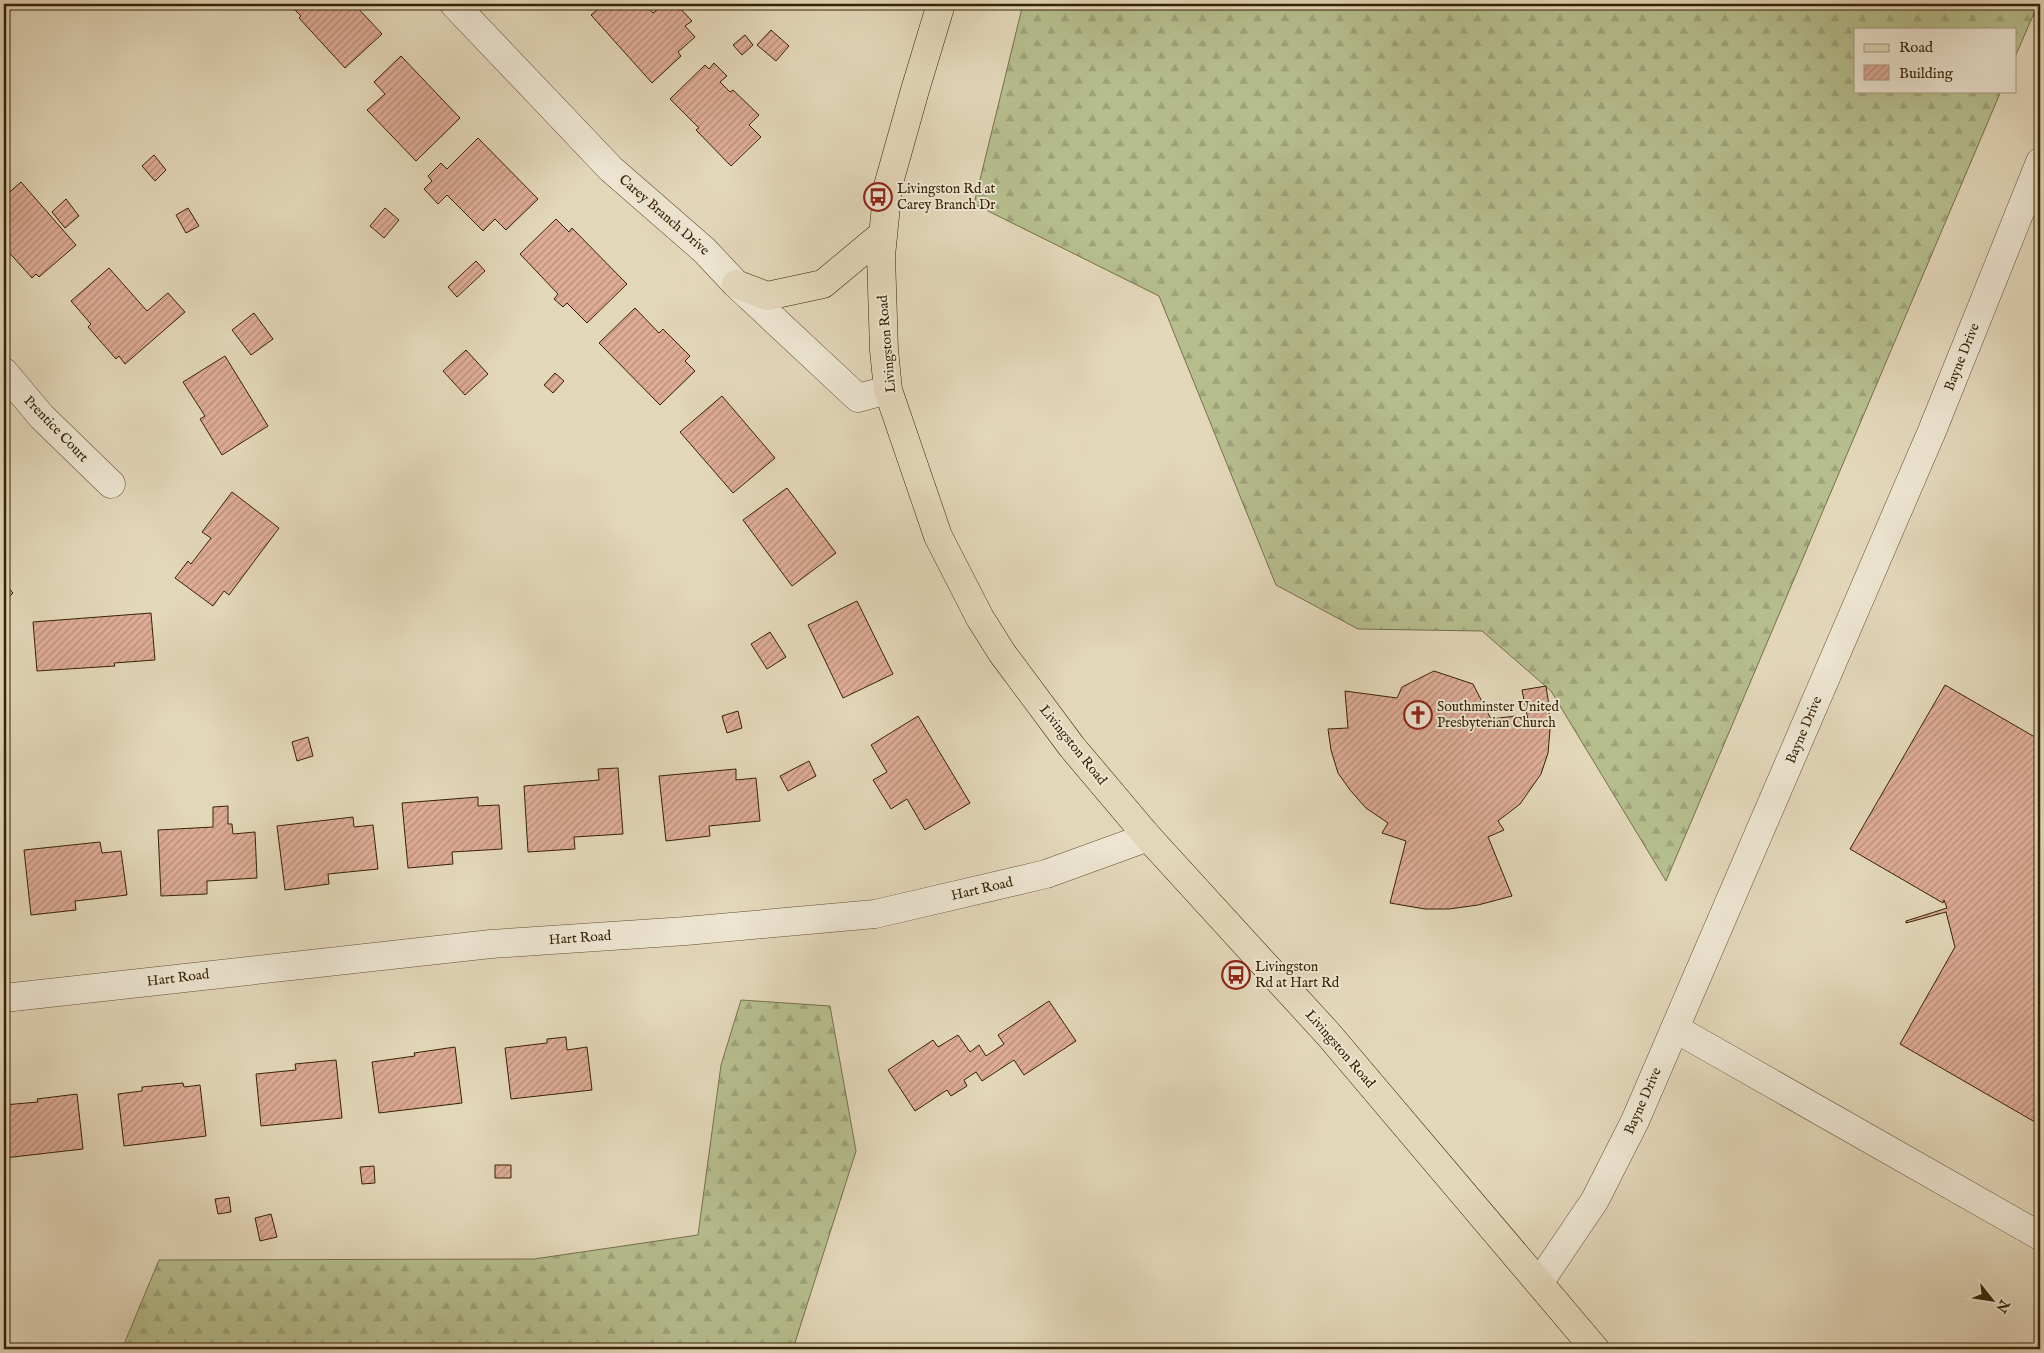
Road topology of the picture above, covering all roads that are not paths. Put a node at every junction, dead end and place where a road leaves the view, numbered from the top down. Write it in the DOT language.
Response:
graph roads {
  1 [pos="454,4"];
  2 [pos="941,4"];
  3 [pos="2040,162"];
  4 [pos="883,234"];
  5 [pos="736,284"];
  6 [pos="4,372"];
  7 [pos="888,390"];
  8 [pos="111,484"];
  9 [pos="1148,837"];
  10 [pos="4,998"];
  11 [pos="1676,1029"];
  12 [pos="2040,1236"];
  13 [pos="1539,1283"];
  14 [pos="1595,1349"];
  1 -- 5 [label="street, Carey Branch Drive"];
  2 -- 4 [label="main road, Livingston Road"];
  3 -- 11 [label="street, Bayne Drive"];
  4 -- 5 [label="main road"];
  4 -- 7 [label="main road, Livingston Road"];
  5 -- 7 [label="street, Carey Branch Drive"];
  6 -- 8 [label="street, Prentice Court"];
  7 -- 9 [label="main road, Livingston Road"];
  9 -- 10 [label="street, Hart Road"];
  9 -- 13 [label="main road, Livingston Road"];
  11 -- 12 [label="street"];
  11 -- 13 [label="street, Bayne Drive"];
  13 -- 14 [label="main road, Livingston Road"];
}
